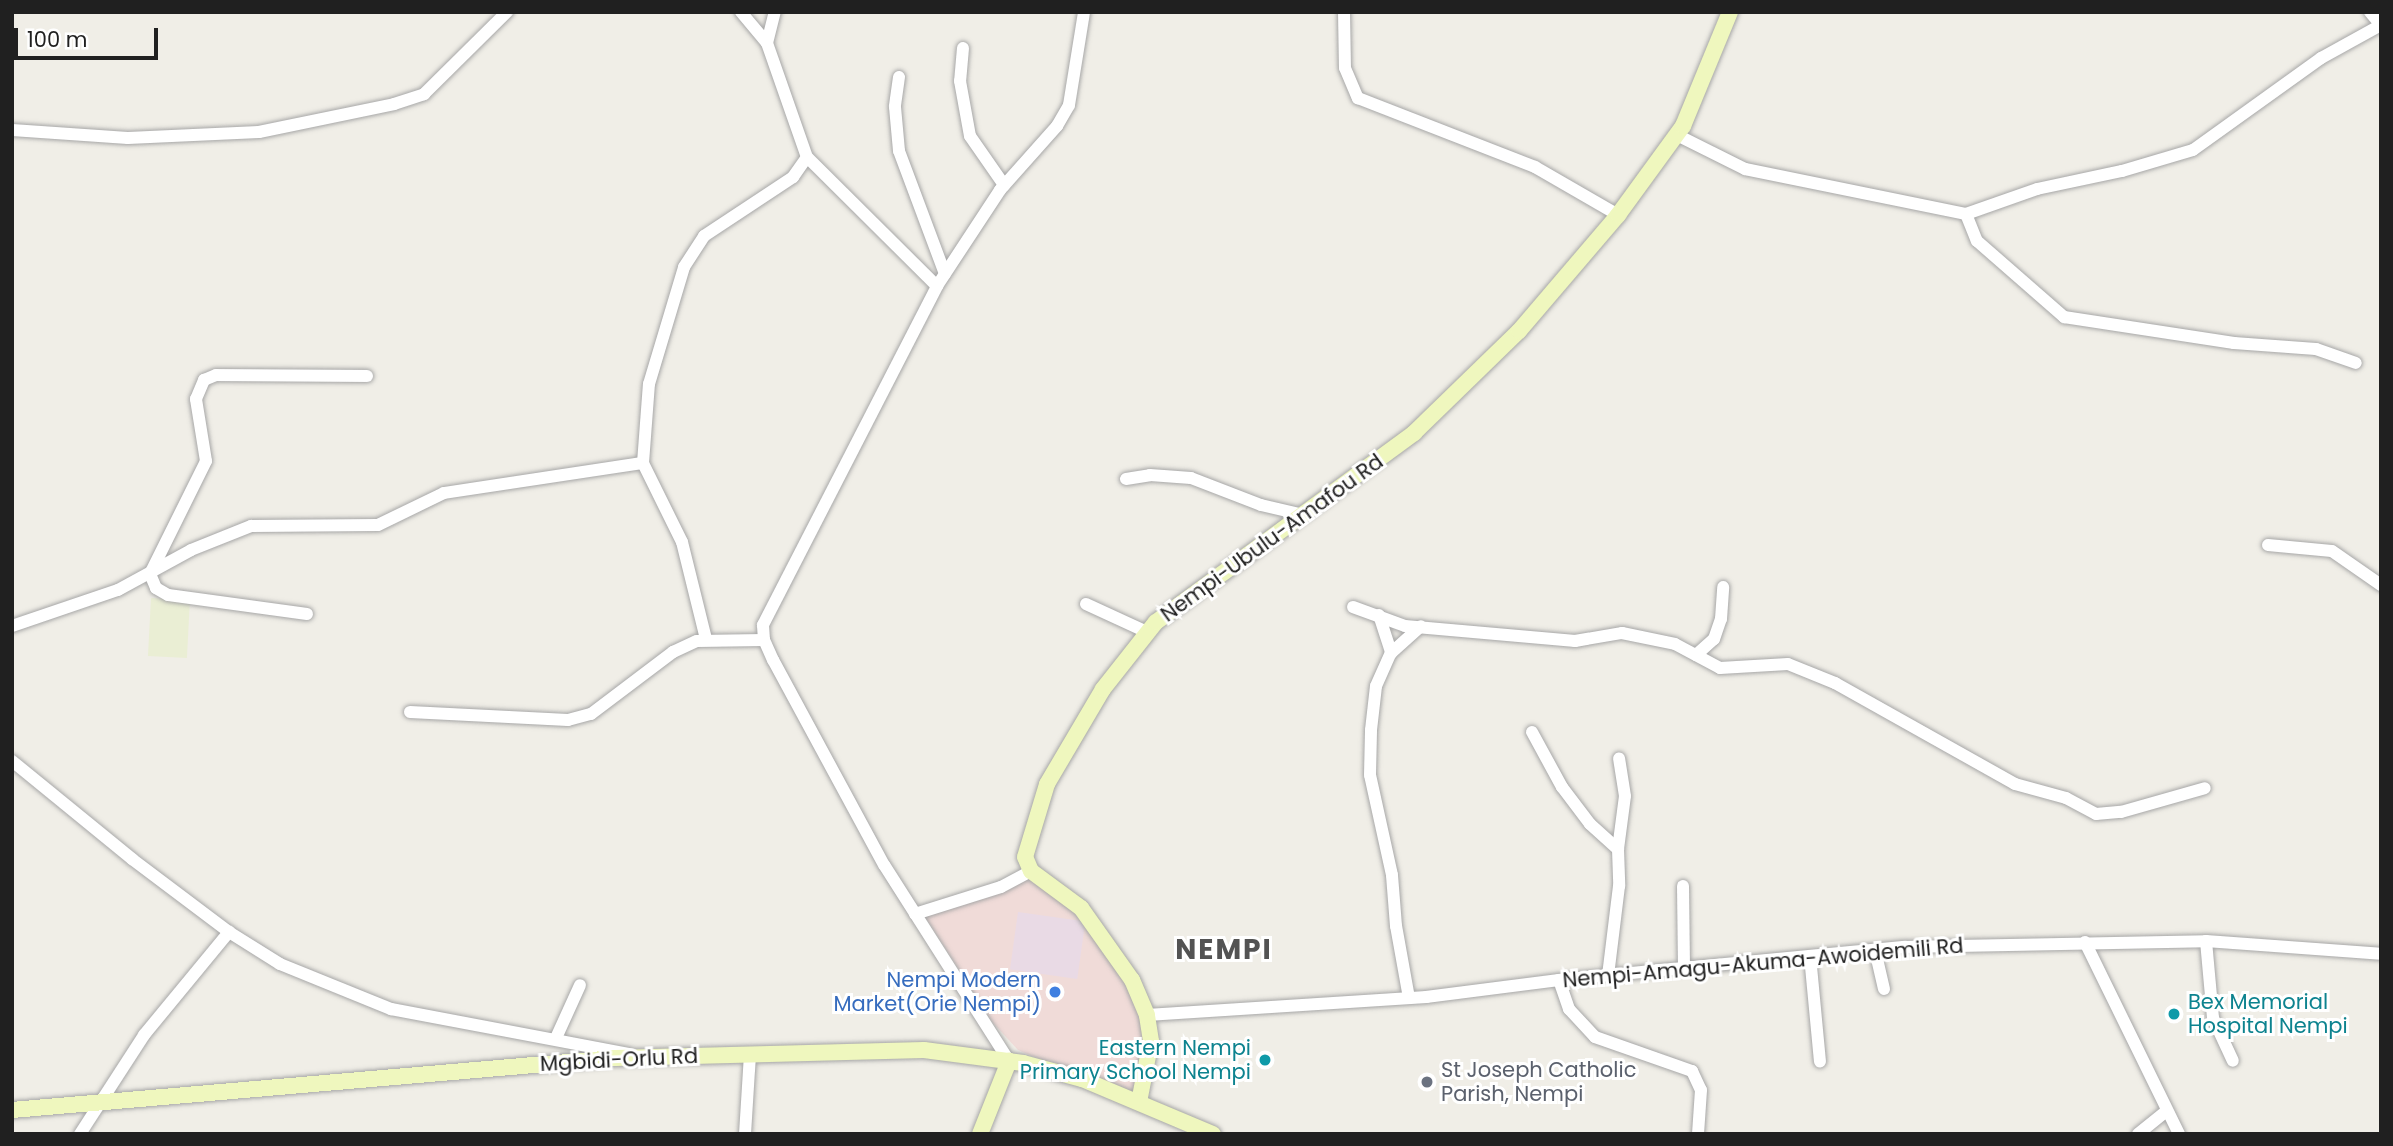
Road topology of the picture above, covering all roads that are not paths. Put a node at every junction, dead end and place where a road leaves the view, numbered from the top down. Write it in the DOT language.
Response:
graph roads {
  1 [pos="507,12"];
  2 [pos="741,12"];
  3 [pos="775,12"];
  4 [pos="1084,12"];
  5 [pos="1344,12"];
  6 [pos="1730,12"];
  7 [pos="2370,12"];
  8 [pos="2381,25"];
  9 [pos="767,43"];
  10 [pos="963,48"];
  11 [pos="899,77"];
  12 [pos="12,130"];
  13 [pos="1677,135"];
  14 [pos="807,157"];
  15 [pos="1004,185"];
  16 [pos="1966,214"];
  17 [pos="1618,215"];
  18 [pos="945,274"];
  19 [pos="937,286"];
  20 [pos="2356,363"];
  21 [pos="367,376"];
  22 [pos="643,463"];
  23 [pos="1126,479"];
  24 [pos="1304,515"];
  25 [pos="2268,545"];
  26 [pos="150,574"];
  27 [pos="2381,585"];
  28 [pos="1723,587"];
  29 [pos="1086,604"];
  30 [pos="1353,607"];
  31 [pos="307,614"];
  32 [pos="1379,615"];
  33 [pos="12,626"];
  34 [pos="1421,626"];
  35 [pos="1147,632"];
  36 [pos="706,639"];
  37 [pos="764,640"];
  38 [pos="1391,653"];
  39 [pos="1696,655"];
  40 [pos="410,712"];
  41 [pos="1532,732"];
  42 [pos="1619,758"];
  43 [pos="13,765"];
  44 [pos="2205,788"];
  45 [pos="1618,849"];
  46 [pos="1031,871"];
  47 [pos="1683,886"];
  48 [pos="915,914"];
  49 [pos="229,932"];
  50 [pos="2206,941"];
  51 [pos="2085,942"];
  52 [pos="1875,950"];
  53 [pos="2381,954"];
  54 [pos="1810,956"];
  55 [pos="1684,968"];
  56 [pos="1608,975"];
  57 [pos="1559,980"];
  58 [pos="580,985"];
  59 [pos="1884,989"];
  60 [pos="1409,998"];
  61 [pos="1147,1015"];
  62 [pos="556,1038"];
  63 [pos="750,1055"];
  64 [pos="647,1057"];
  65 [pos="1009,1061"];
  66 [pos="2233,1061"];
  67 [pos="1820,1062"];
  68 [pos="103,1102"];
  69 [pos="1139,1102"];
  70 [pos="12,1110"];
  71 [pos="2166,1111"];
  72 [pos="80,1134"];
  73 [pos="745,1134"];
  74 [pos="980,1134"];
  75 [pos="1213,1134"];
  76 [pos="1698,1134"];
  77 [pos="2138,1134"];
  78 [pos="2179,1134"];
  1 -- 12 [label="street"];
  2 -- 9 [label="street"];
  3 -- 9 [label="street"];
  4 -- 15 [label="street"];
  5 -- 17 [label="street"];
  6 -- 13 [label="street, Nempi-Ubulu-Amafou Rd"];
  7 -- 8 [label="street"];
  8 -- 16 [label="street"];
  9 -- 14 [label="street"];
  10 -- 15 [label="street"];
  11 -- 18 [label="street"];
  13 -- 16 [label="street"];
  13 -- 17 [label="street, Nempi-Ubulu-Amafou Rd"];
  14 -- 19 [label="street"];
  14 -- 22 [label="street"];
  15 -- 18 [label="street"];
  16 -- 20 [label="street"];
  17 -- 24 [label="street, Nempi-Ubulu-Amafou Rd"];
  18 -- 19 [label="street"];
  19 -- 37 [label="street"];
  21 -- 26 [label="street"];
  22 -- 26 [label="street"];
  22 -- 36 [label="street"];
  23 -- 24 [label="street"];
  24 -- 35 [label="street, Nempi-Ubulu-Amafou Rd"];
  25 -- 27 [label="street"];
  26 -- 31 [label="street"];
  26 -- 33 [label="street"];
  28 -- 39 [label="street"];
  29 -- 35 [label="street"];
  30 -- 32 [label="street"];
  32 -- 34 [label="street"];
  32 -- 38 [label="street"];
  34 -- 38 [label="street"];
  34 -- 39 [label="street"];
  35 -- 46 [label="street, Nempi-Ubulu-Amafou Rd"];
  36 -- 37 [label="street"];
  36 -- 40 [label="street"];
  37 -- 48 [label="street"];
  38 -- 60 [label="street"];
  39 -- 44 [label="street"];
  41 -- 45 [label="street"];
  42 -- 45 [label="street"];
  43 -- 49 [label="street"];
  45 -- 56 [label="street"];
  46 -- 48 [label="street"];
  46 -- 61 [label="street"];
  47 -- 55 [label="street"];
  48 -- 65 [label="street"];
  49 -- 62 [label="street"];
  49 -- 68 [label="street"];
  50 -- 51 [label="street, Nempi-Amagu-Akuma-Awoidemili Rd"];
  50 -- 53 [label="street, Nempi-Amagu-Akuma-Awoidemili Rd"];
  50 -- 66 [label="street"];
  51 -- 52 [label="street, Nempi-Amagu-Akuma-Awoidemili Rd"];
  51 -- 71 [label="street"];
  52 -- 54 [label="street, Nempi-Amagu-Akuma-Awoidemili Rd"];
  52 -- 59 [label="street"];
  54 -- 55 [label="street, Nempi-Amagu-Akuma-Awoidemili Rd"];
  54 -- 67 [label="street"];
  55 -- 56 [label="street, Nempi-Amagu-Akuma-Awoidemili Rd"];
  56 -- 57 [label="street, Nempi-Amagu-Akuma-Awoidemili Rd"];
  57 -- 60 [label="street, Nempi-Amagu-Akuma-Awoidemili Rd"];
  57 -- 76 [label="street"];
  58 -- 62 [label="street"];
  60 -- 61 [label="street, Nempi-Amagu-Akuma-Awoidemili Rd"];
  61 -- 69 [label="street"];
  62 -- 64 [label="street"];
  63 -- 64 [label="street, Mgbidi-Orlu Rd"];
  63 -- 65 [label="street, Mgbidi-Orlu Rd"];
  63 -- 73 [label="street"];
  64 -- 68 [label="street, Mgbidi-Orlu Rd"];
  65 -- 69 [label="street, Mgbidi-Orlu Rd"];
  65 -- 74 [label="street"];
  68 -- 70 [label="street, Mgbidi-Orlu Rd"];
  68 -- 72 [label="street"];
  69 -- 75 [label="street, Mgbidi-Orlu Rd"];
  71 -- 77 [label="street"];
  71 -- 78 [label="street"];
}
